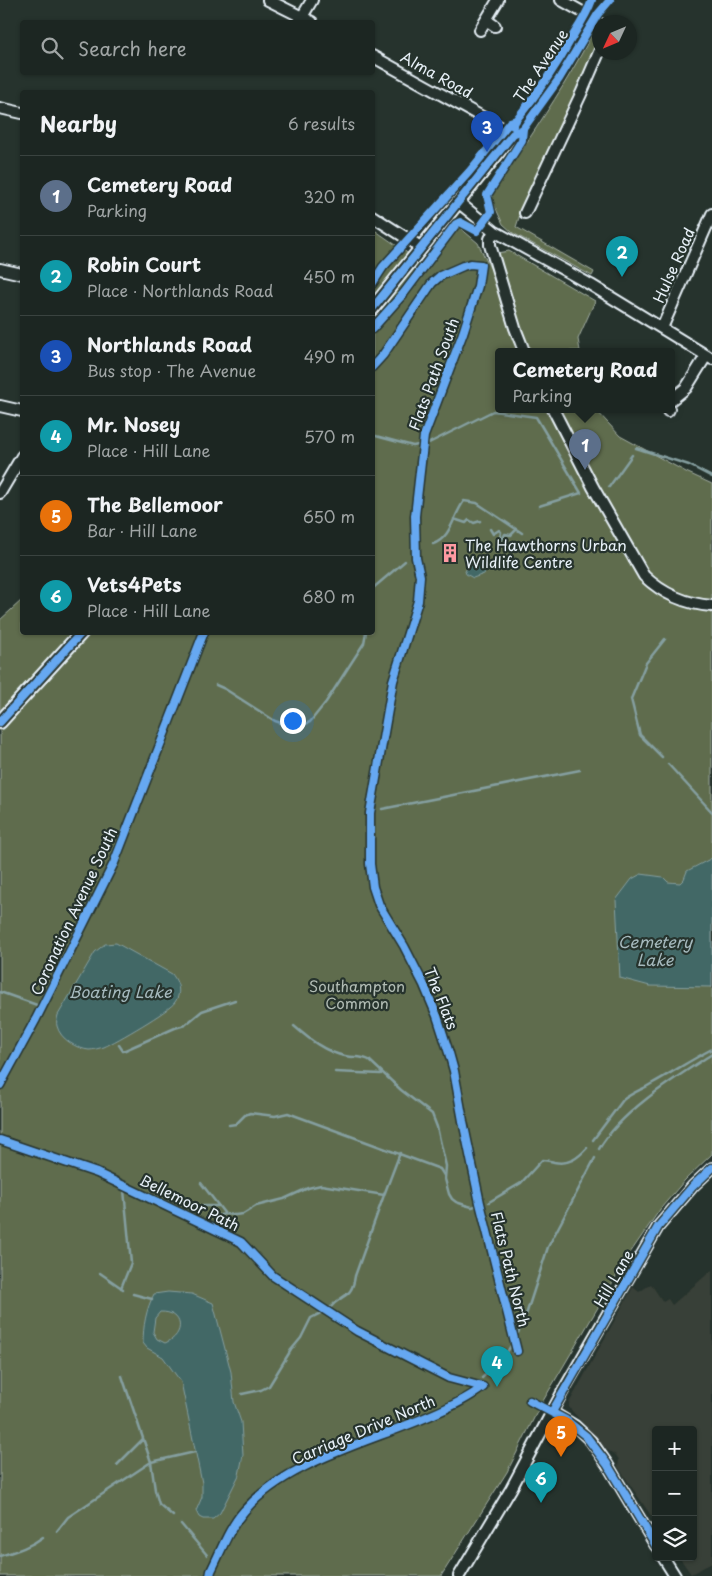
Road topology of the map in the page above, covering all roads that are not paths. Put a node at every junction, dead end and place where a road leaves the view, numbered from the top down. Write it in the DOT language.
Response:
graph roads {
  1 [pos="268,0"];
  2 [pos="312,0"];
  3 [pos="498,0"];
  4 [pos="561,0"];
  5 [pos="599,0"];
  6 [pos="596,15"];
  7 [pos="592,18"];
  8 [pos="300,20"];
  9 [pos="592,24"];
  10 [pos="480,30"];
  11 [pos="375,58"];
  12 [pos="596,60"];
  13 [pos="0,108"];
  14 [pos="20,112"];
  15 [pos="513,134"];
  16 [pos="458,202"];
  17 [pos="525,213"];
  18 [pos="712,214"];
  19 [pos="375,218"];
  20 [pos="494,231"];
  21 [pos="422,248"];
  22 [pos="0,269"];
  23 [pos="20,274"];
  24 [pos="375,305"];
  25 [pos="662,328"];
  26 [pos="523,348"];
  27 [pos="709,358"];
  28 [pos="675,397"];
  29 [pos="0,406"];
  30 [pos="20,411"];
  31 [pos="555,413"];
  32 [pos="20,459"];
  33 [pos="0,493"];
  34 [pos="712,606"];
  35 [pos="79,635"];
  36 [pos="0,722"];
  37 [pos="712,1168"];
  38 [pos="552,1412"];
  39 [pos="652,1539"];
  40 [pos="666,1561"];
  41 [pos="459,1576"];
  42 [pos="675,1576"];
  1 -- 8 [label="street"];
  2 -- 8 [label="street"];
  3 -- 10 [label="street"];
  4 -- 7 [label="street"];
  5 -- 6 [label="main road, The Avenue"];
  9 -- 15 [label="main road, The Avenue"];
  11 -- 15 [label="street, Alma Road"];
  12 -- 17 [label="street"];
  13 -- 14 [label="street"];
  15 -- 16 [label="main road, The Avenue"];
  16 -- 20 [label="street"];
  16 -- 21 [label="main road, The Avenue"];
  18 -- 25 [label="street, Hulse Road"];
  19 -- 21 [label="street"];
  20 -- 25 [label="street"];
  20 -- 26 [label="street"];
  21 -- 24 [label="main road, The Avenue"];
  22 -- 23 [label="street"];
  25 -- 27 [label="street"];
  27 -- 28 [label="street"];
  29 -- 30 [label="street"];
  31 -- 34 [label="street"];
  32 -- 33 [label="street"];
  35 -- 36 [label="main road"];
  37 -- 38 [label="street, Hill Lane"];
  38 -- 39 [label="street"];
  38 -- 41 [label="street, Hill Lane"];
  40 -- 42 [label="street"];
}
